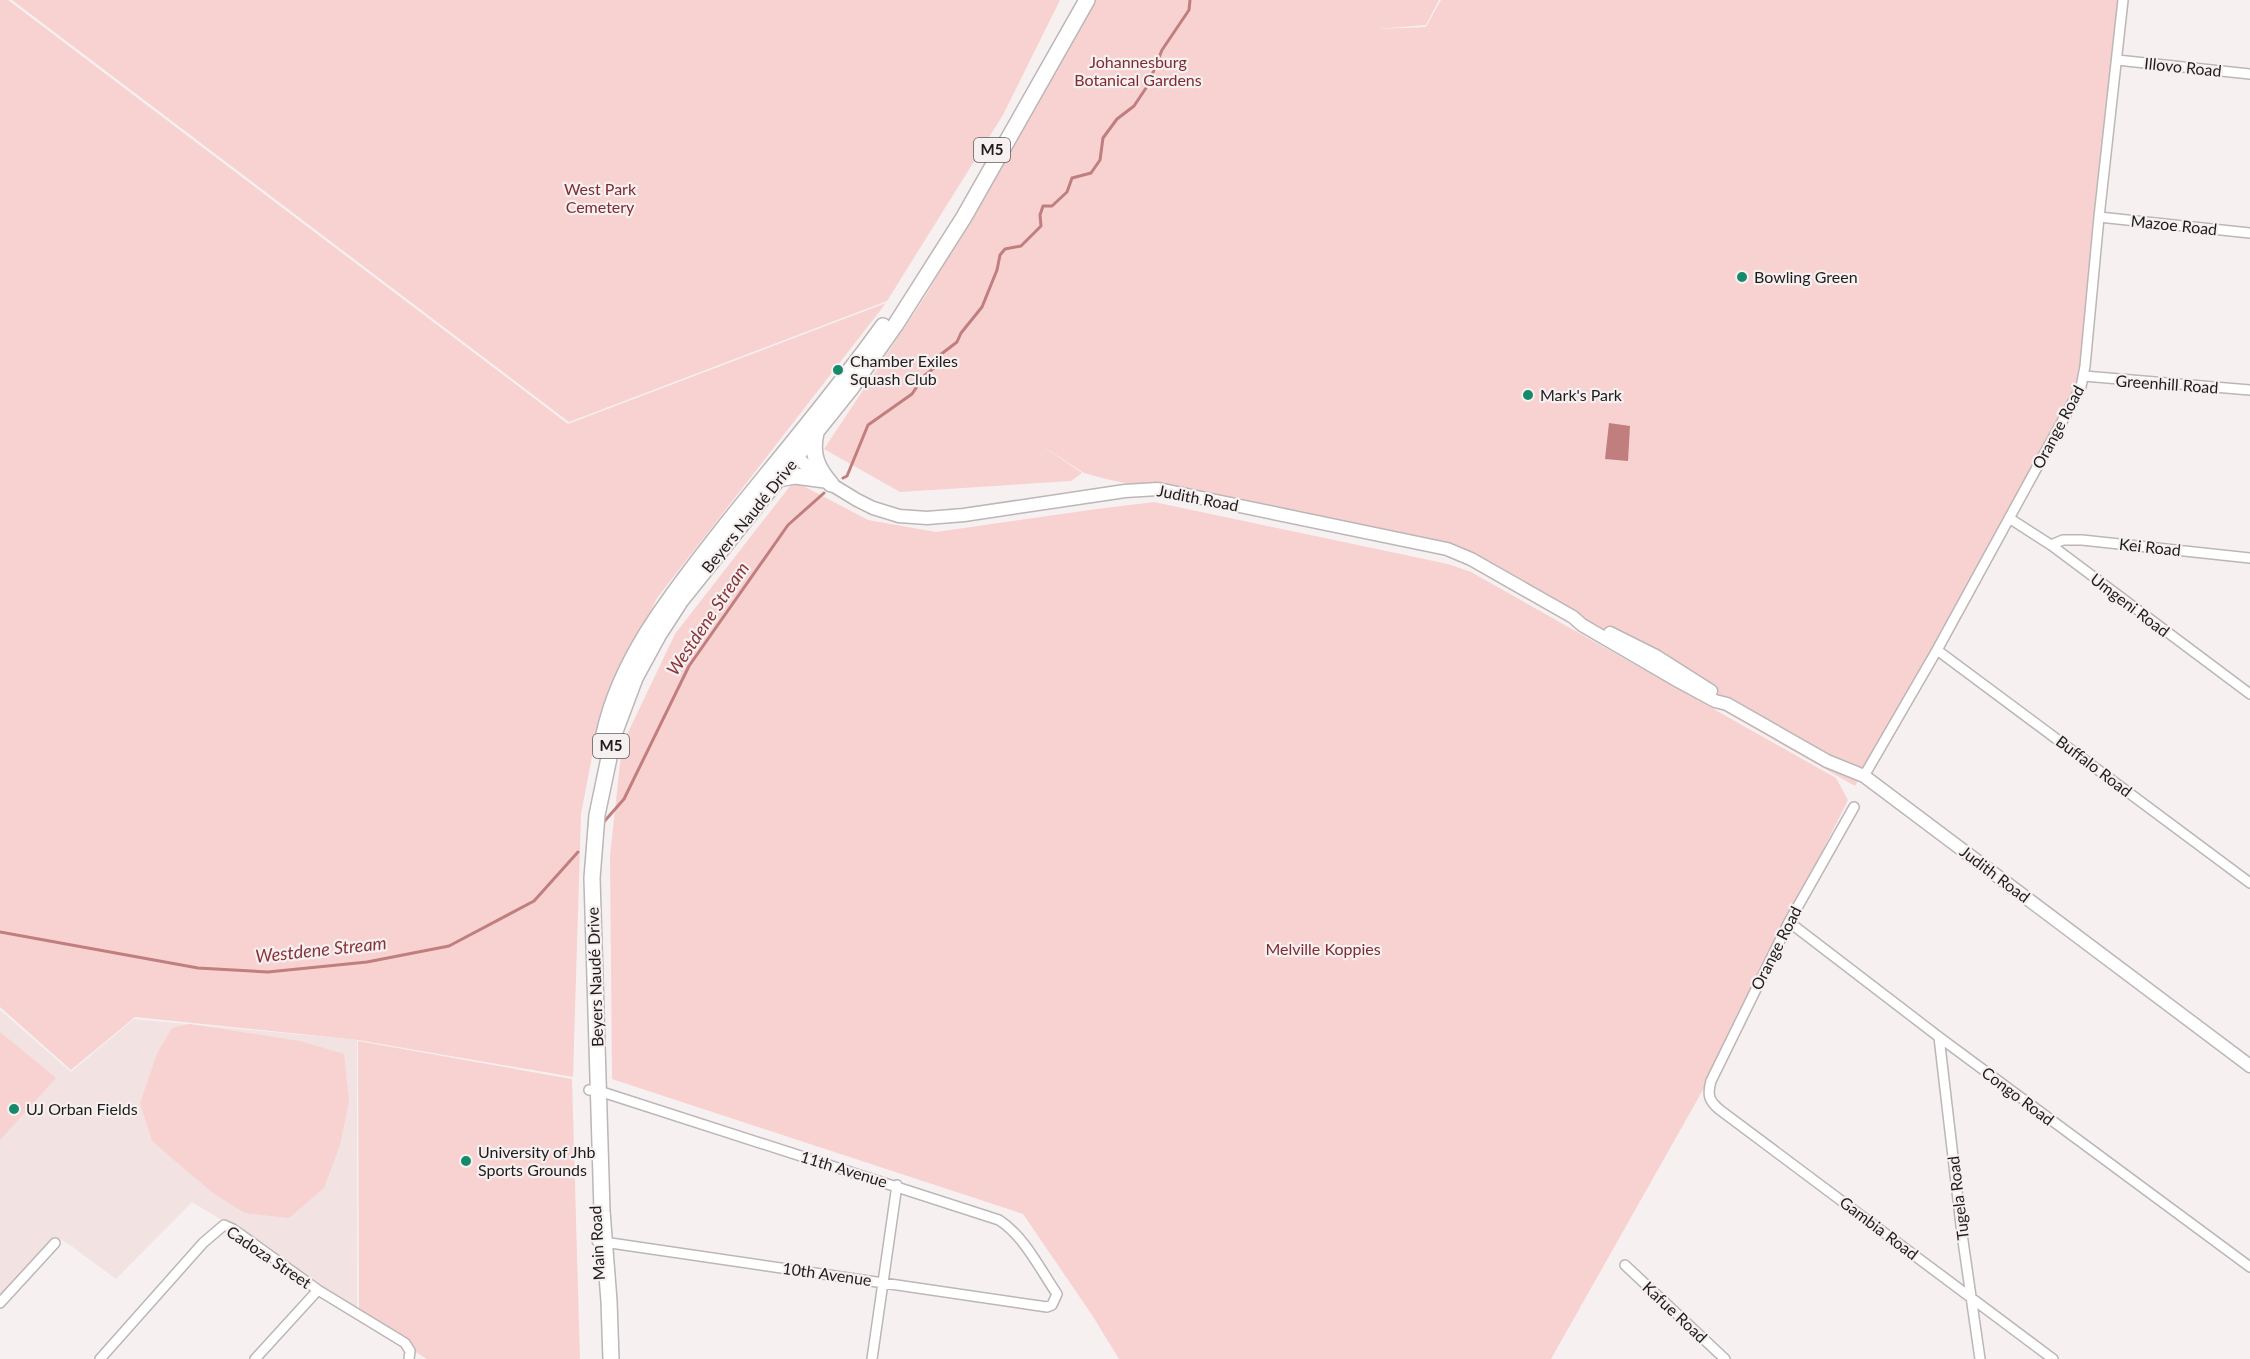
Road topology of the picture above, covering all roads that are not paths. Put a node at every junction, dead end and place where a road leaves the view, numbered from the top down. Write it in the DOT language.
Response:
graph roads {
  1 [pos="1076,0"];
  2 [pos="1087,0"];
  3 [pos="2123,0"];
  4 [pos="2116,60"];
  5 [pos="2250,74"];
  6 [pos="2099,217"];
  7 [pos="2250,233"];
  8 [pos="2084,376"];
  9 [pos="2250,390"];
  10 [pos="817,430"];
  11 [pos="792,453"];
  12 [pos="778,479"];
  13 [pos="828,482"];
  14 [pos="2008,518"];
  15 [pos="2051,545"];
  16 [pos="2250,558"];
  17 [pos="1937,650"];
  18 [pos="2250,694"];
  19 [pos="1864,776"];
  20 [pos="1854,807"];
  21 [pos="2250,883"];
  22 [pos="1789,922"];
  23 [pos="1939,1037"];
  24 [pos="2250,1066"];
  25 [pos="594,1091"];
  26 [pos="1708,1095"];
  27 [pos="897,1185"];
  28 [pos="600,1241"];
  29 [pos="55,1243"];
  30 [pos="1625,1265"];
  31 [pos="2250,1267"];
  32 [pos="883,1282"];
  33 [pos="318,1290"];
  34 [pos="1971,1297"];
  35 [pos="1055,1302"];
  36 [pos="0,1303"];
  37 [pos="100,1359"];
  38 [pos="255,1359"];
  39 [pos="410,1359"];
  40 [pos="606,1359"];
  41 [pos="872,1359"];
  42 [pos="1725,1359"];
  43 [pos="1980,1359"];
  44 [pos="2053,1359"];
  1 -- 11 [label="main road, Beyers Naudé Drive / M5"];
  2 -- 10 [label="main road, Beyers Naudé Drive / M5"];
  3 -- 4 [label="street, Orange Road"];
  4 -- 5 [label="street, Illovo Road"];
  4 -- 6 [label="street, Orange Road"];
  6 -- 7 [label="street, Mazoe Road"];
  6 -- 8 [label="street, Orange Road"];
  8 -- 9 [label="street, Greenhill Road"];
  8 -- 14 [label="street, Orange Road"];
  10 -- 11 [label="main road, Beyers Naudé Drive / M5"];
  10 -- 13 [label="main road"];
  11 -- 12 [label="main road, Beyers Naudé Drive / M5"];
  11 -- 13 [label="street, Judith Road"];
  11 -- 25 [label="main road, Beyers Naudé Drive / M5"];
  12 -- 13 [label="main road"];
  12 -- 25 [label="main road, Beyers Naudé Drive / M5"];
  13 -- 19 [label="street, Judith Road"];
  14 -- 15 [label="street, Umgeni Road"];
  14 -- 17 [label="street, Orange Road"];
  15 -- 16 [label="street, Kei Road"];
  15 -- 18 [label="street, Umgeni Road"];
  17 -- 19 [label="street, Orange Road"];
  17 -- 21 [label="street, Buffalo Road"];
  19 -- 24 [label="street, Judith Road"];
  20 -- 22 [label="street, Orange Road"];
  22 -- 23 [label="street, Congo Road"];
  22 -- 26 [label="street, Orange Road"];
  23 -- 31 [label="street, Congo Road"];
  23 -- 34 [label="street, Tugela Road"];
  25 -- 27 [label="street, 11th Avenue"];
  25 -- 28 [label="main road, Main Road / M5"];
  26 -- 34 [label="street, Gambia Road"];
  27 -- 32 [label="street"];
  27 -- 35 [label="street, 11th Avenue"];
  28 -- 32 [label="street, 10th Avenue"];
  28 -- 40 [label="main road, Main Road / M5"];
  29 -- 36 [label="street"];
  30 -- 42 [label="street, Kafue Road"];
  32 -- 35 [label="street, 10th Avenue"];
  32 -- 41 [label="street"];
  33 -- 37 [label="street, Cadoza Street"];
  33 -- 38 [label="street"];
  33 -- 39 [label="street, Cadoza Street"];
  34 -- 43 [label="street, Tugela Road"];
  34 -- 44 [label="street, Gambia Road"];
}
